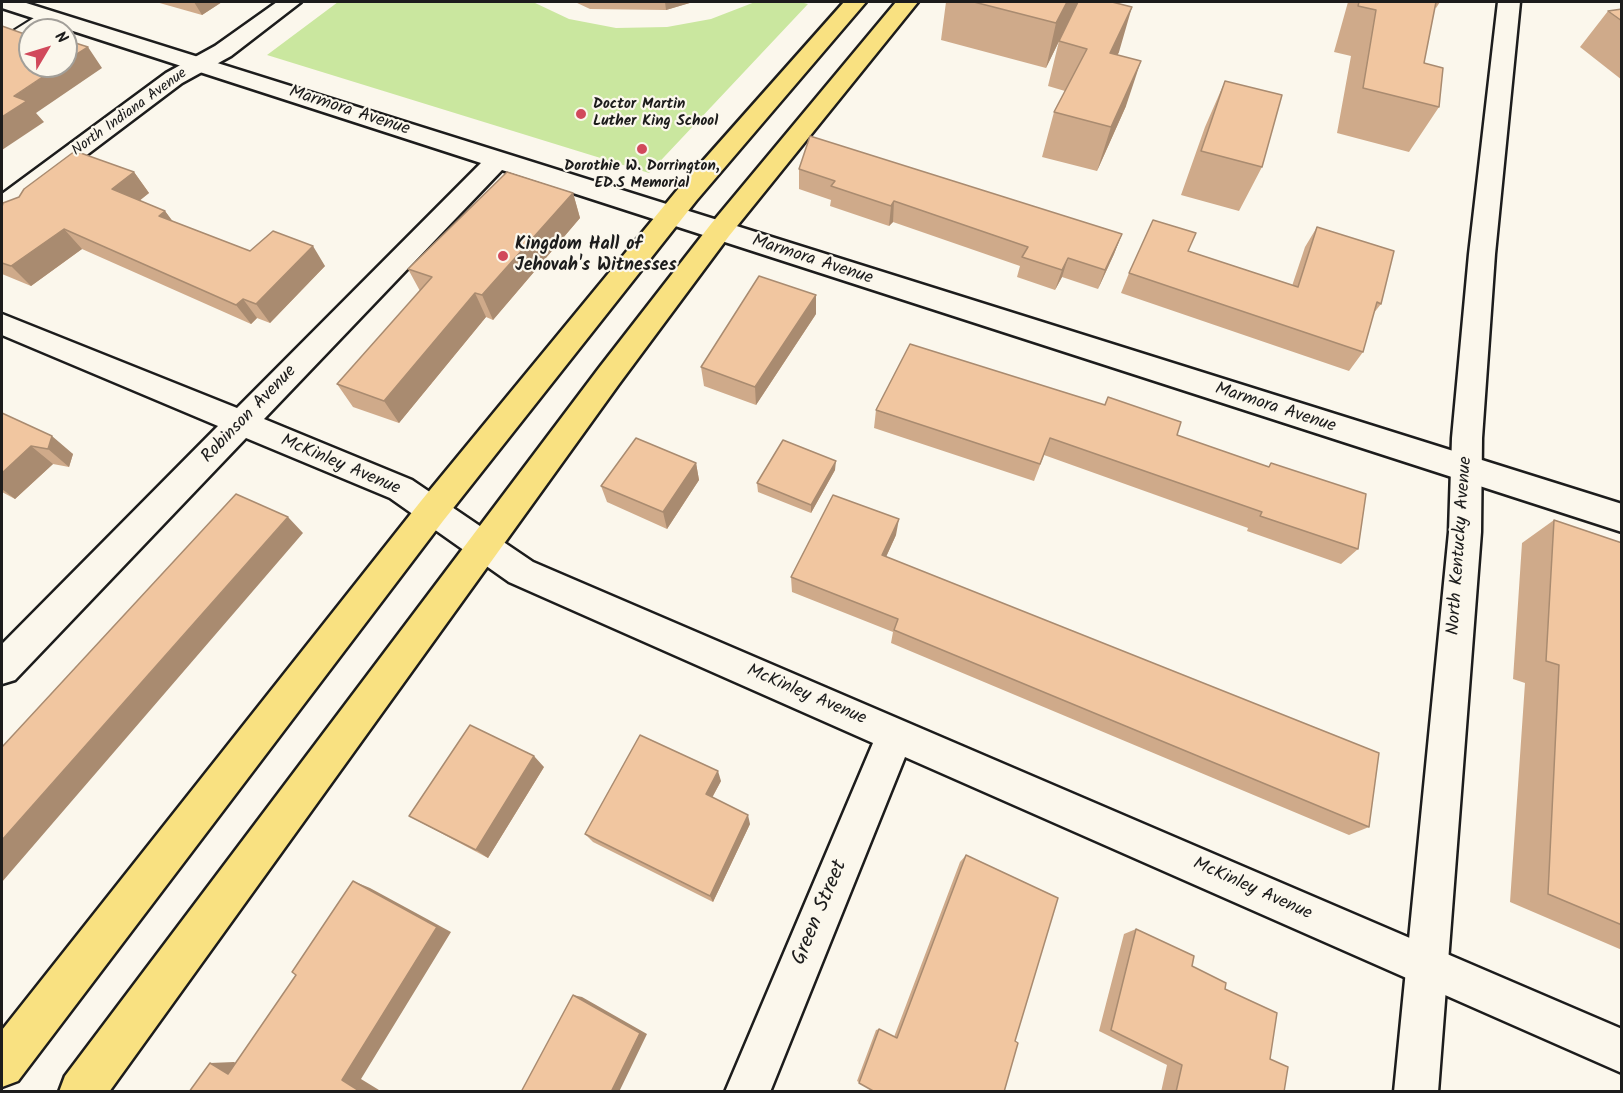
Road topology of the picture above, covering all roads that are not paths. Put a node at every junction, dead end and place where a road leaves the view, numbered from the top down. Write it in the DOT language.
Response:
graph roads {
  1 [pos="3,2"];
  2 [pos="290,2"];
  3 [pos="855,2"];
  4 [pos="907,2"];
  5 [pos="1509,2"];
  6 [pos="45,15"];
  7 [pos="2,43"];
  8 [pos="200,64"];
  9 [pos="497,161"];
  10 [pos="2,206"];
  11 [pos="671,215"];
  12 [pos="720,231"];
  13 [pos="2,324"];
  14 [pos="241,424"];
  15 [pos="1467,470"];
  16 [pos="432,511"];
  17 [pos="1622,518"];
  18 [pos="483,546"];
  19 [pos="2,668"];
  20 [pos="895,735"];
  21 [pos="1428,967"];
  22 [pos="1622,1052"];
  23 [pos="2,1065"];
  24 [pos="81,1092"];
  25 [pos="747,1092"];
  26 [pos="1416,1092"];
  1 -- 6 [label="street, Marmora Avenue"];
  2 -- 8 [label="street, North Indiana Avenue"];
  3 -- 11 [label="main road"];
  4 -- 12 [label="main road"];
  5 -- 15 [label="street, North Kentucky Avenue"];
  6 -- 7 [label="lane"];
  6 -- 8 [label="street, Marmora Avenue"];
  8 -- 9 [label="street, Marmora Avenue"];
  8 -- 10 [label="street, North Indiana Avenue"];
  9 -- 11 [label="street, Marmora Avenue"];
  9 -- 14 [label="street, Robinson Avenue"];
  11 -- 12 [label="street, Marmora Avenue"];
  11 -- 16 [label="main road"];
  12 -- 15 [label="street, Marmora Avenue"];
  12 -- 18 [label="main road"];
  13 -- 14 [label="street, McKinley Avenue"];
  14 -- 16 [label="street, McKinley Avenue"];
  14 -- 19 [label="street, Robinson Avenue"];
  15 -- 17 [label="street, Marmora Avenue"];
  15 -- 21 [label="street, North Kentucky Avenue"];
  16 -- 18 [label="street, McKinley Avenue"];
  16 -- 23 [label="main road"];
  18 -- 20 [label="street, McKinley Avenue"];
  18 -- 24 [label="main road"];
  20 -- 21 [label="street, McKinley Avenue"];
  20 -- 25 [label="street, Green Street"];
  21 -- 22 [label="street, McKinley Avenue"];
  21 -- 26 [label="street, North Kentucky Avenue"];
}
